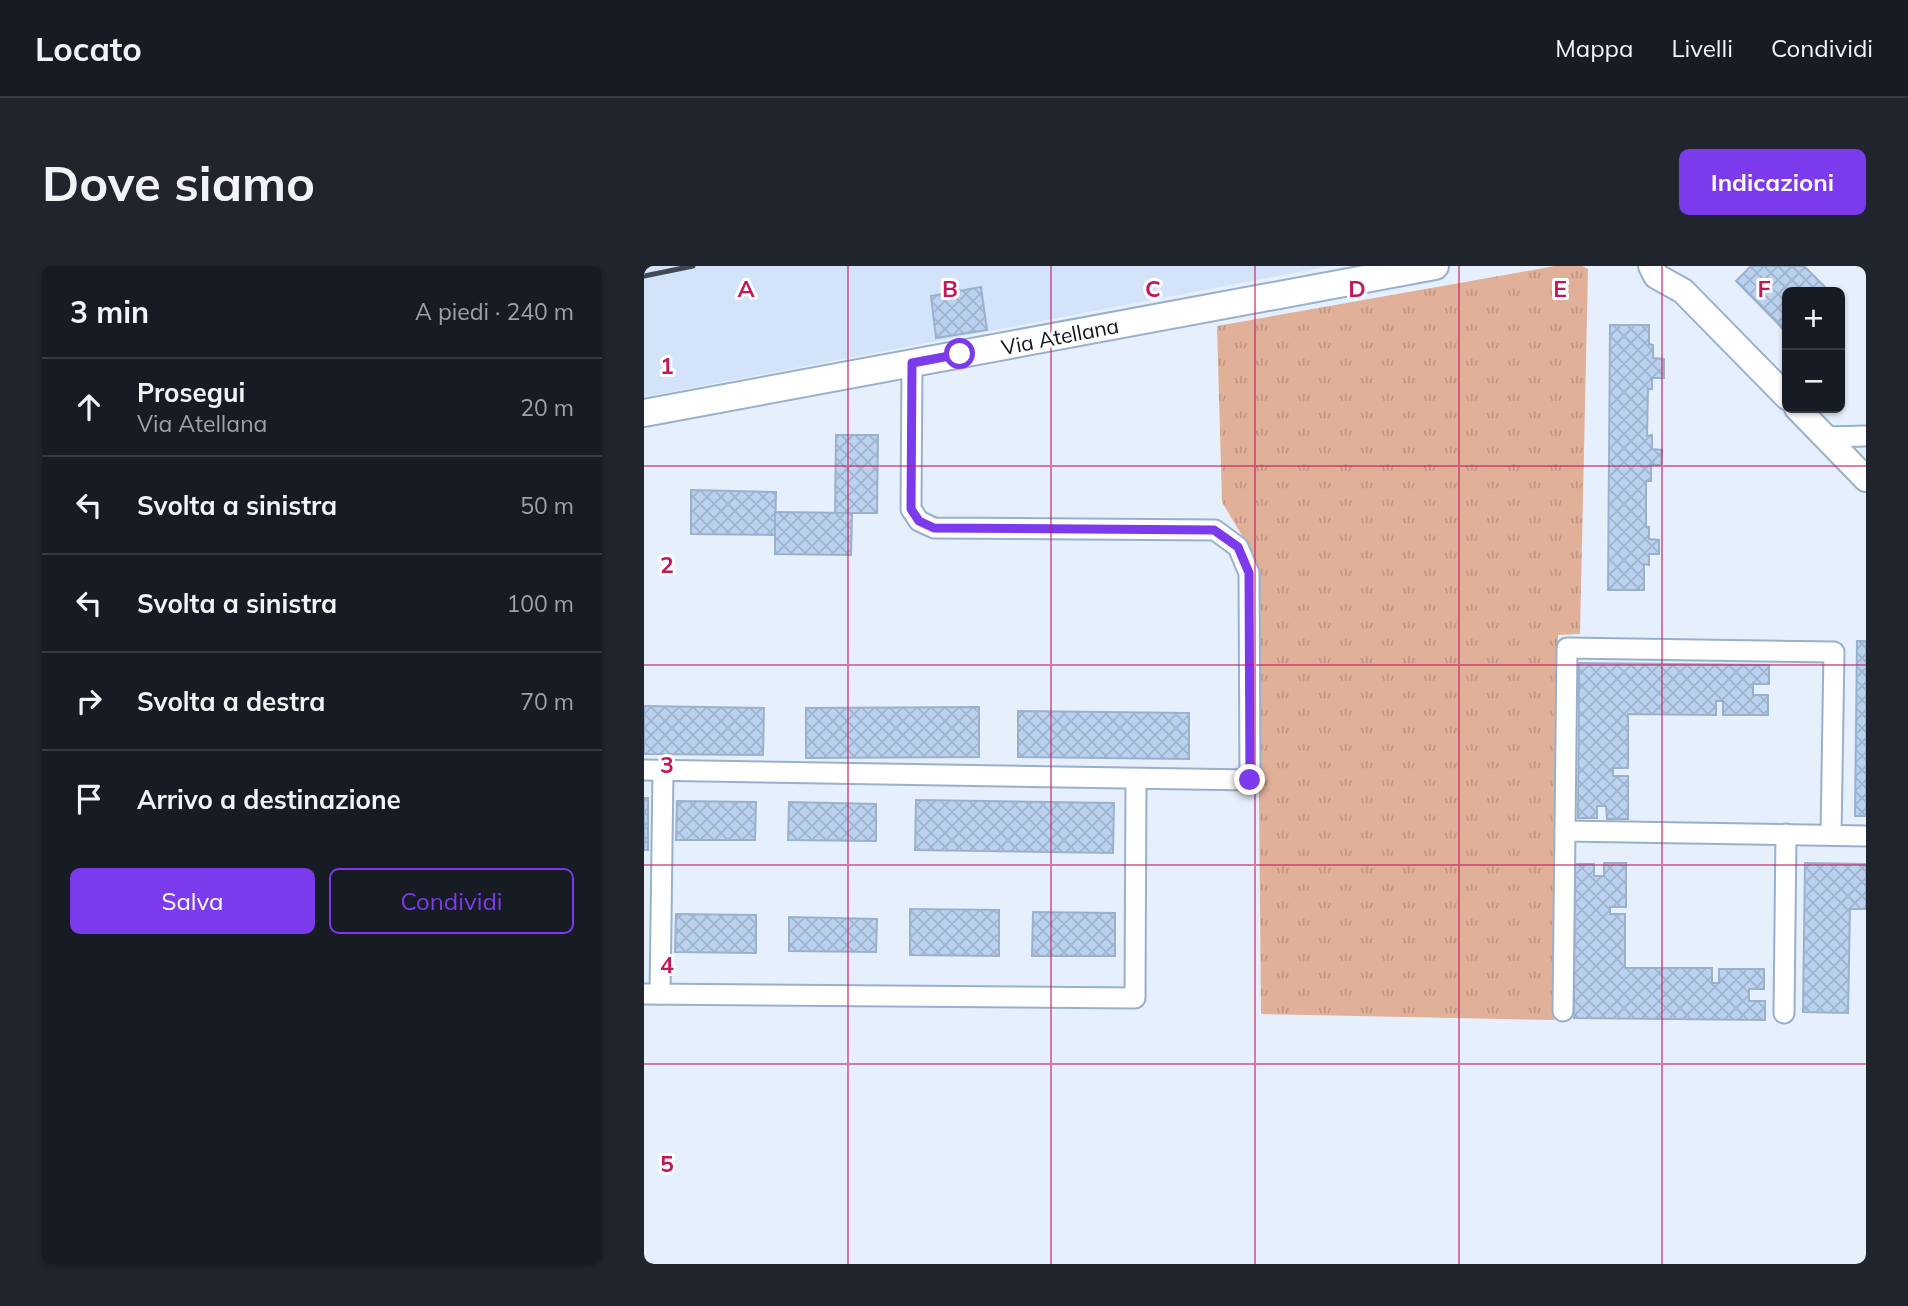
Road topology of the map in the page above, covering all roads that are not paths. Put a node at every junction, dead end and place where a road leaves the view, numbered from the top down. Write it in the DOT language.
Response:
graph roads {
  1 [pos="1435,266"];
  2 [pos="1665,272"];
  3 [pos="912,363"];
  4 [pos="1782,392"];
  5 [pos="1802,413"];
  6 [pos="644,414"];
  7 [pos="1866,436"];
  8 [pos="1826,437"];
  9 [pos="1866,479"];
  10 [pos="654,771"];
  11 [pos="1136,779"];
  12 [pos="1565,831"];
  13 [pos="1786,834"];
  14 [pos="1831,835"];
  15 [pos="1866,836"];
  16 [pos="652,994"];
  17 [pos="1563,1011"];
  18 [pos="1784,1013"];
  1 -- 3 [label="main road, Via Atellana"];
  2 -- 4 [label="street"];
  3 -- 6 [label="main road, Via Atellana"];
  3 -- 11 [label="street"];
  5 -- 8 [label="street"];
  7 -- 8 [label="street"];
  8 -- 9 [label="street"];
  10 -- 11 [label="street"];
  10 -- 16 [label="street"];
  11 -- 16 [label="street"];
  12 -- 13 [label="street"];
  12 -- 14 [label="street"];
  12 -- 17 [label="street"];
  13 -- 14 [label="street"];
  13 -- 18 [label="street"];
  14 -- 15 [label="street"];
}
